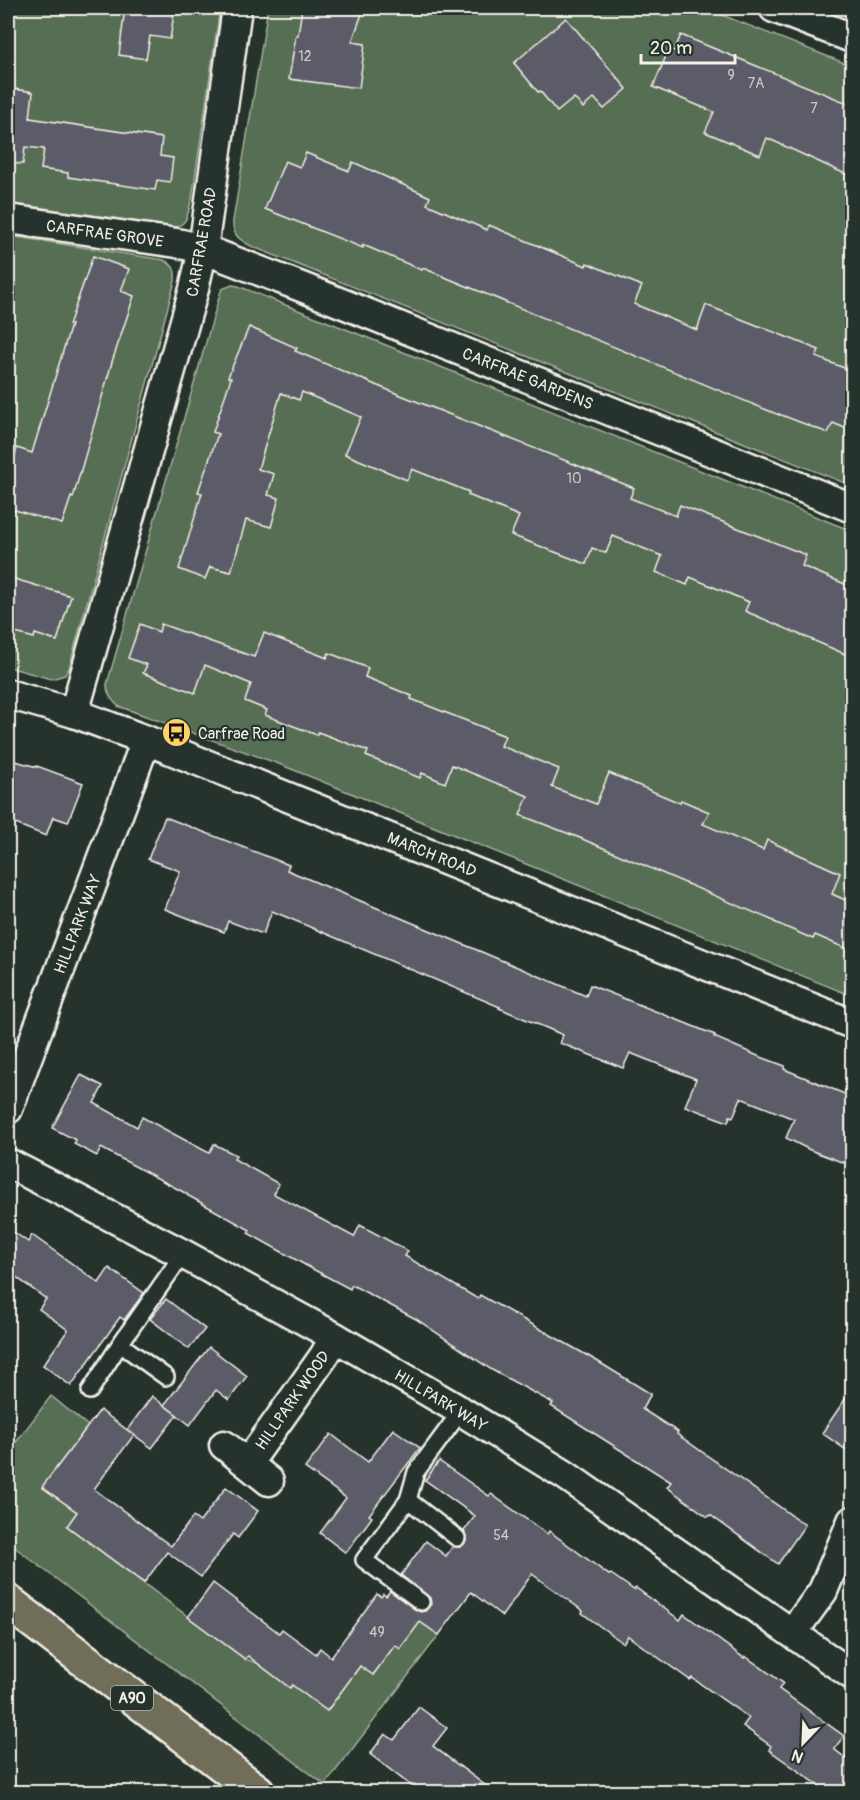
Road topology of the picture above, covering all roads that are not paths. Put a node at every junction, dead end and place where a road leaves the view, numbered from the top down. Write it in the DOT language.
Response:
graph roads {
  1 [pos="237,8"];
  2 [pos="774,8"];
  3 [pos="852,38"];
  4 [pos="8,219"];
  5 [pos="203,249"];
  6 [pos="852,508"];
  7 [pos="8,694"];
  8 [pos="74,713"];
  9 [pos="146,740"];
  10 [pos="852,1024"];
  11 [pos="8,1109"];
  12 [pos="8,1163"];
  13 [pos="183,1254"];
  14 [pos="335,1337"];
  15 [pos="120,1344"];
  16 [pos="166,1377"];
  17 [pos="90,1391"];
  18 [pos="461,1411"];
  19 [pos="225,1445"];
  20 [pos="248,1463"];
  21 [pos="269,1481"];
  22 [pos="408,1500"];
  23 [pos="852,1521"];
  24 [pos="457,1538"];
  25 [pos="8,1602"];
  26 [pos="421,1602"];
  27 [pos="793,1632"];
  28 [pos="852,1675"];
  29 [pos="258,1792"];
  1 -- 5 [label="street, CARFRAE ROAD"];
  2 -- 3 [label="street"];
  4 -- 5 [label="street, CARFRAE GROVE"];
  5 -- 6 [label="street, CARFRAE GARDENS"];
  5 -- 8 [label="street, CARFRAE ROAD"];
  7 -- 8 [label="street, MARCH ROAD"];
  8 -- 9 [label="street, MARCH ROAD"];
  9 -- 10 [label="street, MARCH ROAD"];
  9 -- 11 [label="street, HILLPARK WAY"];
  12 -- 13 [label="street, HILLPARK WAY"];
  13 -- 14 [label="street, HILLPARK WAY"];
  13 -- 15 [label="lane"];
  14 -- 18 [label="street, HILLPARK WAY"];
  14 -- 20 [label="street, HILLPARK WOOD"];
  15 -- 16 [label="lane"];
  15 -- 17 [label="lane"];
  18 -- 22 [label="lane"];
  18 -- 27 [label="street, HILLPARK WAY"];
  19 -- 20 [label="street, HILLPARK WOOD"];
  20 -- 21 [label="street, HILLPARK WOOD"];
  22 -- 24 [label="lane"];
  22 -- 26 [label="lane"];
  23 -- 27 [label="street"];
  25 -- 29 [label="main road, A90"];
  27 -- 28 [label="street, HILLPARK WAY"];
}
